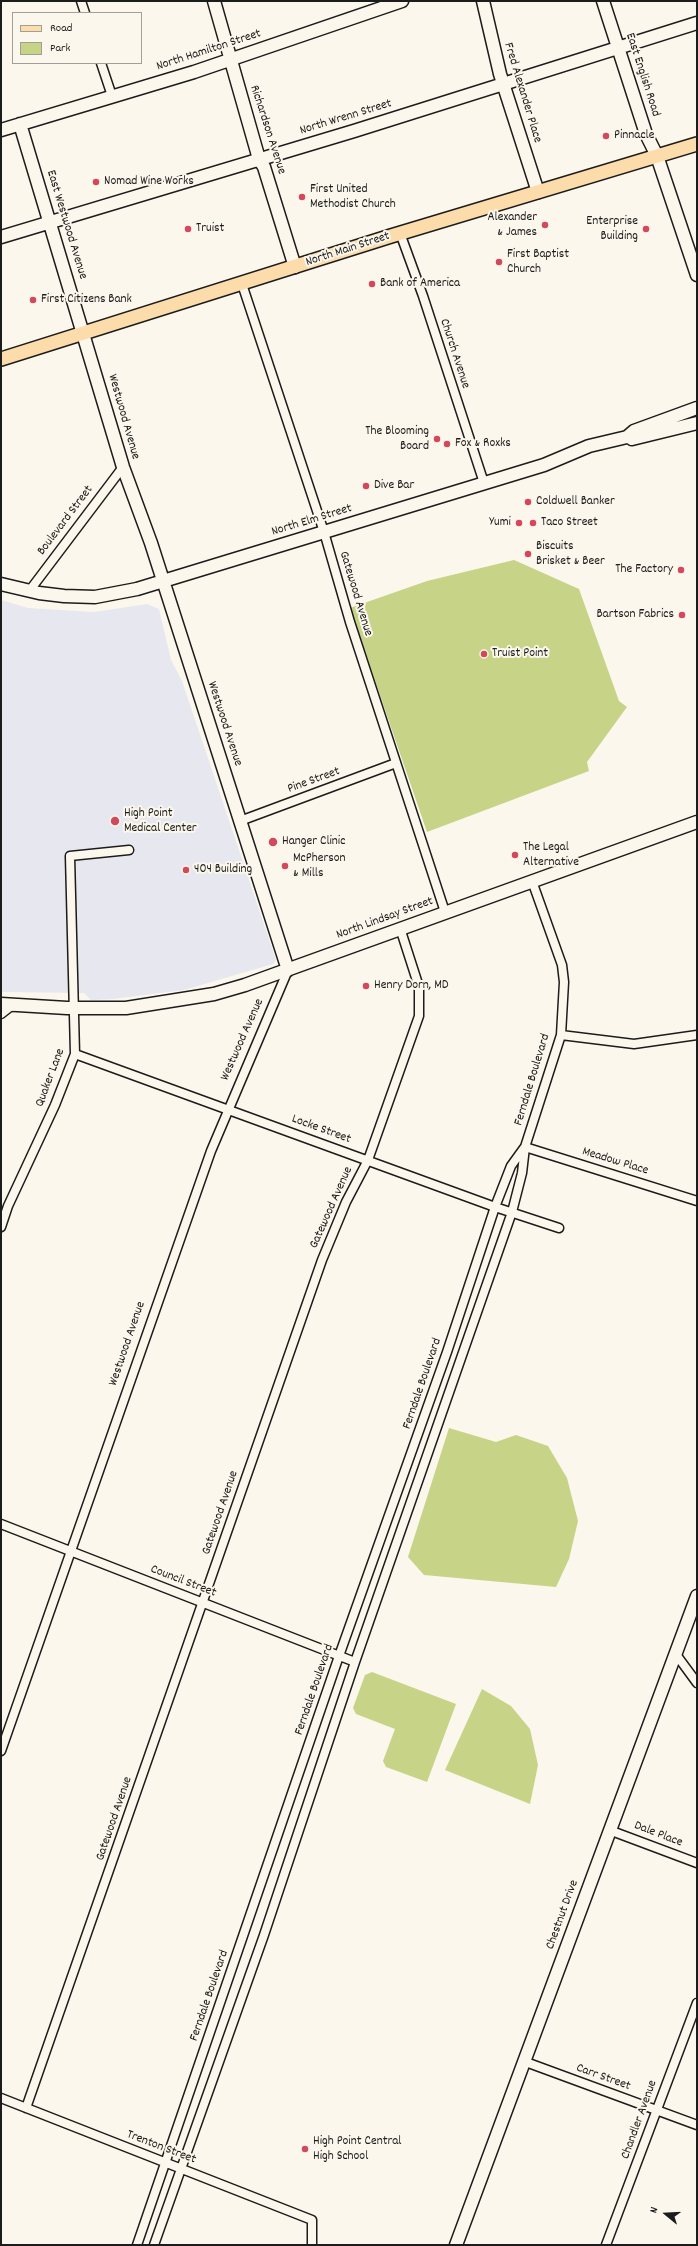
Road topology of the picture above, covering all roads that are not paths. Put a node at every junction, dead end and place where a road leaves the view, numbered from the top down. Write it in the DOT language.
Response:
graph roads {
  1 [pos="81,1"];
  2 [pos="214,1"];
  3 [pos="402,1"];
  4 [pos="483,1"];
  5 [pos="603,1"];
  6 [pos="85,12"];
  7 [pos="697,23"];
  8 [pos="619,48"];
  9 [pos="230,60"];
  10 [pos="101,64"];
  11 [pos="505,84"];
  12 [pos="112,96"];
  13 [pos="20,124"];
  14 [pos="1,130"];
  15 [pos="697,144"];
  16 [pos="658,156"];
  17 [pos="259,159"];
  18 [pos="538,192"];
  19 [pos="51,222"];
  20 [pos="400,234"];
  21 [pos="1,237"];
  22 [pos="695,260"];
  23 [pos="295,267"];
  24 [pos="697,275"];
  25 [pos="242,284"];
  26 [pos="85,334"];
  27 [pos="1,359"];
  28 [pos="697,408"];
  29 [pos="697,423"];
  30 [pos="627,437"];
  31 [pos="123,467"];
  32 [pos="484,483"];
  33 [pos="324,532"];
  34 [pos="164,582"];
  35 [pos="1,584"];
  36 [pos="30,590"];
  37 [pos="396,764"];
  38 [pos="240,821"];
  39 [pos="697,822"];
  40 [pos="129,850"];
  41 [pos="532,881"];
  42 [pos="445,912"];
  43 [pos="400,928"];
  44 [pos="288,970"];
  45 [pos="1,1004"];
  46 [pos="22,1006"];
  47 [pos="75,1008"];
  48 [pos="1,1014"];
  49 [pos="561,1035"];
  50 [pos="697,1035"];
  51 [pos="75,1054"];
  52 [pos="229,1109"];
  53 [pos="525,1147"];
  54 [pos="368,1160"];
  55 [pos="697,1201"];
  56 [pos="495,1206"];
  57 [pos="512,1212"];
  58 [pos="1,1227"];
  59 [pos="559,1228"];
  60 [pos="1,1524"];
  61 [pos="71,1552"];
  62 [pos="697,1596"];
  63 [pos="203,1603"];
  64 [pos="675,1653"];
  65 [pos="339,1656"];
  66 [pos="356,1662"];
  67 [pos="697,1683"];
  68 [pos="1,1751"];
  69 [pos="609,1830"];
  70 [pos="697,1863"];
  71 [pos="697,2003"];
  72 [pos="524,2062"];
  73 [pos="1,2098"];
  74 [pos="26,2108"];
  75 [pos="657,2111"];
  76 [pos="697,2125"];
  77 [pos="164,2163"];
  78 [pos="181,2168"];
  79 [pos="137,2245"];
  80 [pos="154,2245"];
  81 [pos="312,2245"];
  82 [pos="456,2245"];
  83 [pos="606,2245"];
  1 -- 6 [label="street"];
  2 -- 9 [label="street, Richardson Avenue"];
  3 -- 9 [label="street, North Hamilton Street"];
  4 -- 11 [label="street, Fred Alexander Place"];
  5 -- 8 [label="street, East English Road"];
  7 -- 8 [label="street, North Wrenn Street"];
  8 -- 11 [label="street, North Wrenn Street"];
  8 -- 16 [label="street, East English Road"];
  9 -- 12 [label="street, North Hamilton Street"];
  9 -- 17 [label="street, Richardson Avenue"];
  10 -- 12 [label="street"];
  11 -- 17 [label="street, North Wrenn Street"];
  11 -- 18 [label="street, Fred Alexander Place"];
  12 -- 13 [label="street, North Hamilton Street"];
  13 -- 14 [label="street, North Hamilton Street"];
  13 -- 19 [label="street, East Westwood Avenue"];
  15 -- 16 [label="main road, North Main Street"];
  16 -- 18 [label="main road, North Main Street"];
  16 -- 22 [label="street, East English Road"];
  17 -- 19 [label="street, North Wrenn Street"];
  17 -- 23 [label="street, Richardson Avenue"];
  18 -- 20 [label="main road, North Main Street"];
  19 -- 21 [label="street, North Wrenn Street"];
  19 -- 26 [label="street, East Westwood Avenue"];
  20 -- 23 [label="main road, North Main Street"];
  20 -- 32 [label="street, Church Avenue"];
  22 -- 24 [label="street, East English Road"];
  23 -- 25 [label="main road, North Main Street"];
  25 -- 26 [label="main road, North Main Street"];
  25 -- 33 [label="street, Gatewood Avenue"];
  26 -- 27 [label="main road, North Main Street"];
  26 -- 31 [label="street, Westwood Avenue"];
  28 -- 30 [label="street, North Elm Street"];
  29 -- 30 [label="street, North Elm Street"];
  30 -- 32 [label="street, North Elm Street"];
  31 -- 34 [label="street, Westwood Avenue"];
  31 -- 36 [label="street, Boulevard Street"];
  32 -- 33 [label="street, North Elm Street"];
  33 -- 34 [label="street, North Elm Street"];
  33 -- 37 [label="street, Gatewood Avenue"];
  34 -- 36 [label="street, North Elm Street"];
  34 -- 38 [label="street, Westwood Avenue"];
  35 -- 36 [label="street, North Elm Street"];
  37 -- 38 [label="street, Pine Street"];
  37 -- 42 [label="street, Gatewood Avenue"];
  38 -- 44 [label="street, Westwood Avenue"];
  39 -- 41 [label="street, North Lindsay Street"];
  40 -- 47 [label="street, Quaker Lane"];
  41 -- 42 [label="street, North Lindsay Street"];
  41 -- 49 [label="street, Ferndale Boulevard"];
  42 -- 43 [label="street, North Lindsay Street"];
  43 -- 44 [label="street, North Lindsay Street"];
  43 -- 54 [label="street, Gatewood Avenue"];
  44 -- 47 [label="street, North Lindsay Street"];
  44 -- 52 [label="street, Westwood Avenue"];
  45 -- 46 [label="street, North Lindsay Street"];
  46 -- 47 [label="street, North Lindsay Street"];
  46 -- 48 [label="street"];
  47 -- 51 [label="street, Quaker Lane"];
  49 -- 50 [label="street"];
  49 -- 53 [label="street, Ferndale Boulevard"];
  51 -- 52 [label="street, Locke Street"];
  51 -- 58 [label="street, Quaker Lane"];
  52 -- 54 [label="street, Locke Street"];
  52 -- 61 [label="street, Westwood Avenue"];
  53 -- 55 [label="street, Meadow Place"];
  53 -- 56 [label="street, Ferndale Boulevard"];
  53 -- 57 [label="street, Ferndale Boulevard"];
  54 -- 56 [label="street, Locke Street"];
  54 -- 63 [label="street, Gatewood Avenue"];
  56 -- 57 [label="street, Locke Street"];
  56 -- 65 [label="street, Ferndale Boulevard"];
  57 -- 59 [label="street, Locke Street"];
  57 -- 66 [label="street, Ferndale Boulevard"];
  60 -- 61 [label="street, Council Street"];
  61 -- 63 [label="street, Council Street"];
  61 -- 68 [label="street, Westwood Avenue"];
  62 -- 64 [label="street, Chestnut Drive"];
  63 -- 65 [label="street, Council Street"];
  63 -- 74 [label="street, Gatewood Avenue"];
  64 -- 67 [label="street"];
  64 -- 69 [label="street, Chestnut Drive"];
  65 -- 66 [label="street, Council Street"];
  65 -- 77 [label="street, Ferndale Boulevard"];
  66 -- 78 [label="street, Ferndale Boulevard"];
  69 -- 70 [label="street, Dale Place"];
  69 -- 72 [label="street, Chestnut Drive"];
  71 -- 75 [label="street, Chandler Avenue"];
  72 -- 75 [label="street, Carr Street"];
  72 -- 82 [label="street, Chestnut Drive"];
  73 -- 74 [label="street, Trenton Street"];
  74 -- 77 [label="street, Trenton Street"];
  75 -- 76 [label="street, Carr Street"];
  75 -- 83 [label="street, Chandler Avenue"];
  77 -- 78 [label="street, Trenton Street"];
  77 -- 79 [label="street, Ferndale Boulevard"];
  78 -- 80 [label="street, Ferndale Boulevard"];
  78 -- 81 [label="street, Trenton Street"];
}
